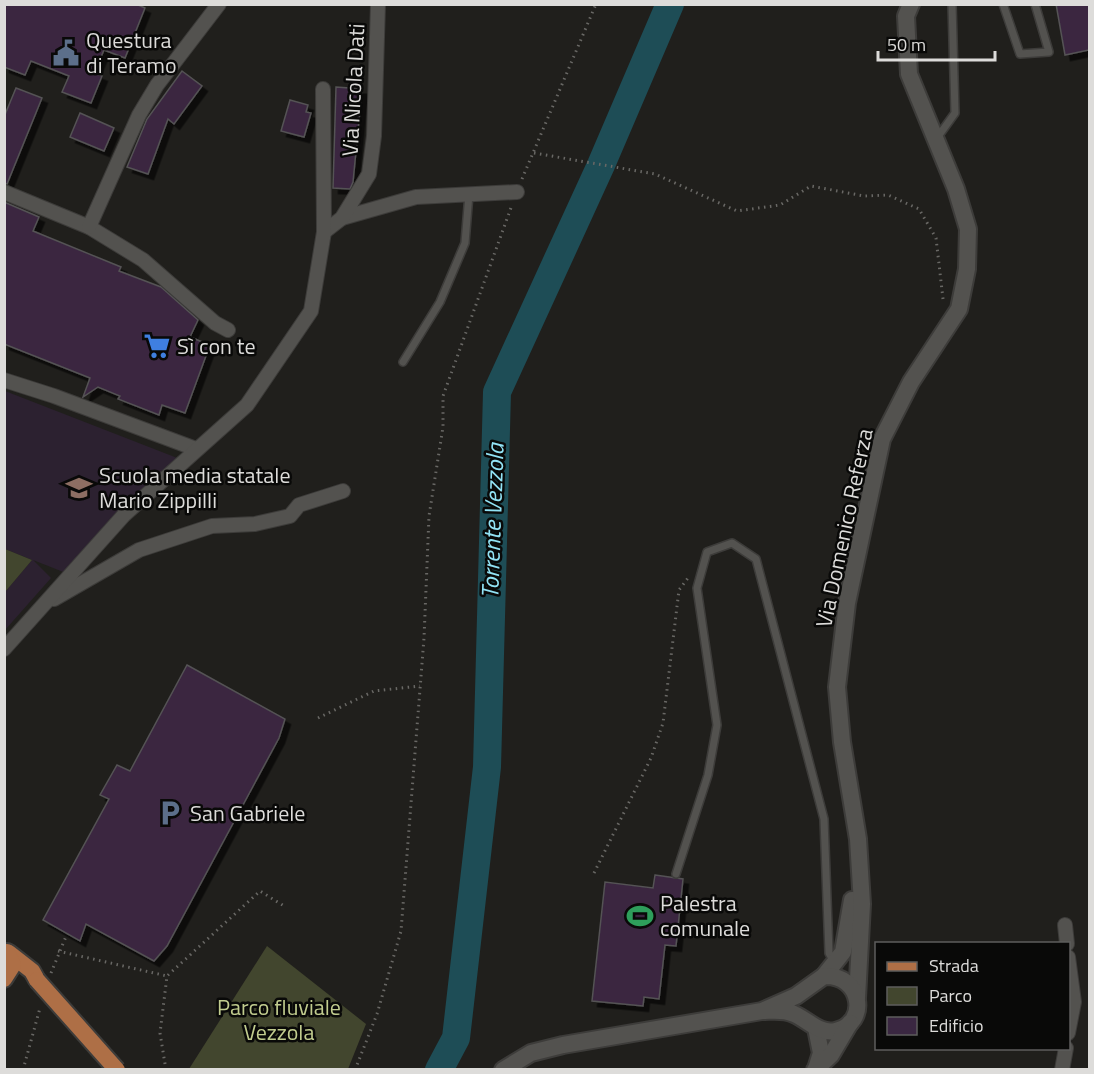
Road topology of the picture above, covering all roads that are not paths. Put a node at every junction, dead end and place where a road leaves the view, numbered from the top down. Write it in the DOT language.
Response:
graph roads {
  1 [pos="219,4"];
  2 [pos="378,4"];
  3 [pos="911,4"];
  4 [pos="952,4"];
  5 [pos="1003,4"];
  6 [pos="1035,4"];
  7 [pos="323,89"];
  8 [pos="935,140"];
  9 [pos="4,192"];
  10 [pos="517,192"];
  11 [pos="469,194"];
  12 [pos="342,218"];
  13 [pos="89,227"];
  14 [pos="324,232"];
  15 [pos="228,330"];
  16 [pos="403,362"];
  17 [pos="4,380"];
  18 [pos="196,449"];
  19 [pos="343,491"];
  20 [pos="44,604"];
  21 [pos="4,649"];
  22 [pos="858,839"];
  23 [pos="676,874"];
  24 [pos="1065,925"];
  25 [pos="1067,942"];
  26 [pos="7,951"];
  27 [pos="829,970"];
  28 [pos="1070,972"];
  29 [pos="7,977"];
  30 [pos="37,980"];
  31 [pos="808,986"];
  32 [pos="857,998"];
  33 [pos="762,1011"];
  34 [pos="850,1023"];
  35 [pos="1070,1023"];
  36 [pos="812,1025"];
  37 [pos="1066,1050"];
  38 [pos="815,1069"];
  39 [pos="117,1070"];
  40 [pos="503,1070"];
  41 [pos="1062,1070"];
  1 -- 13 [label="street"];
  2 -- 12 [label="street, Via Nicola Dati"];
  3 -- 8 [label="street, Via Domenico Referza"];
  4 -- 8 [label="lane"];
  5 -- 6 [label="lane"];
  7 -- 14 [label="street, Via Nicola Dati"];
  8 -- 22 [label="street, Via Domenico Referza"];
  9 -- 13 [label="street"];
  10 -- 11 [label="street"];
  11 -- 12 [label="street"];
  11 -- 16 [label="lane"];
  12 -- 14 [label="street, Via Nicola Dati"];
  13 -- 15 [label="street"];
  14 -- 18 [label="street, Via Nicola Dati"];
  17 -- 18 [label="street"];
  18 -- 20 [label="street, Via Nicola Dati"];
  19 -- 20 [label="street"];
  20 -- 21 [label="street, Via Nicola Dati"];
  22 -- 27 [label="street, Via Domenico Referza"];
  22 -- 32 [label="street, Via Domenico Referza"];
  23 -- 27 [label="lane"];
  24 -- 25 [label="street"];
  26 -- 29 [label="main road"];
  26 -- 30 [label="main road"];
  27 -- 31 [label="street"];
  27 -- 32 [label="street"];
  28 -- 35 [label="street"];
  29 -- 30 [label="main road"];
  30 -- 39 [label="main road, bridge"];
  31 -- 33 [label="street"];
  31 -- 36 [label="street"];
  32 -- 34 [label="street"];
  33 -- 36 [label="street"];
  33 -- 40 [label="street"];
  34 -- 36 [label="street"];
  34 -- 38 [label="street"];
  36 -- 38 [label="street"];
  37 -- 41 [label="street"];
}
